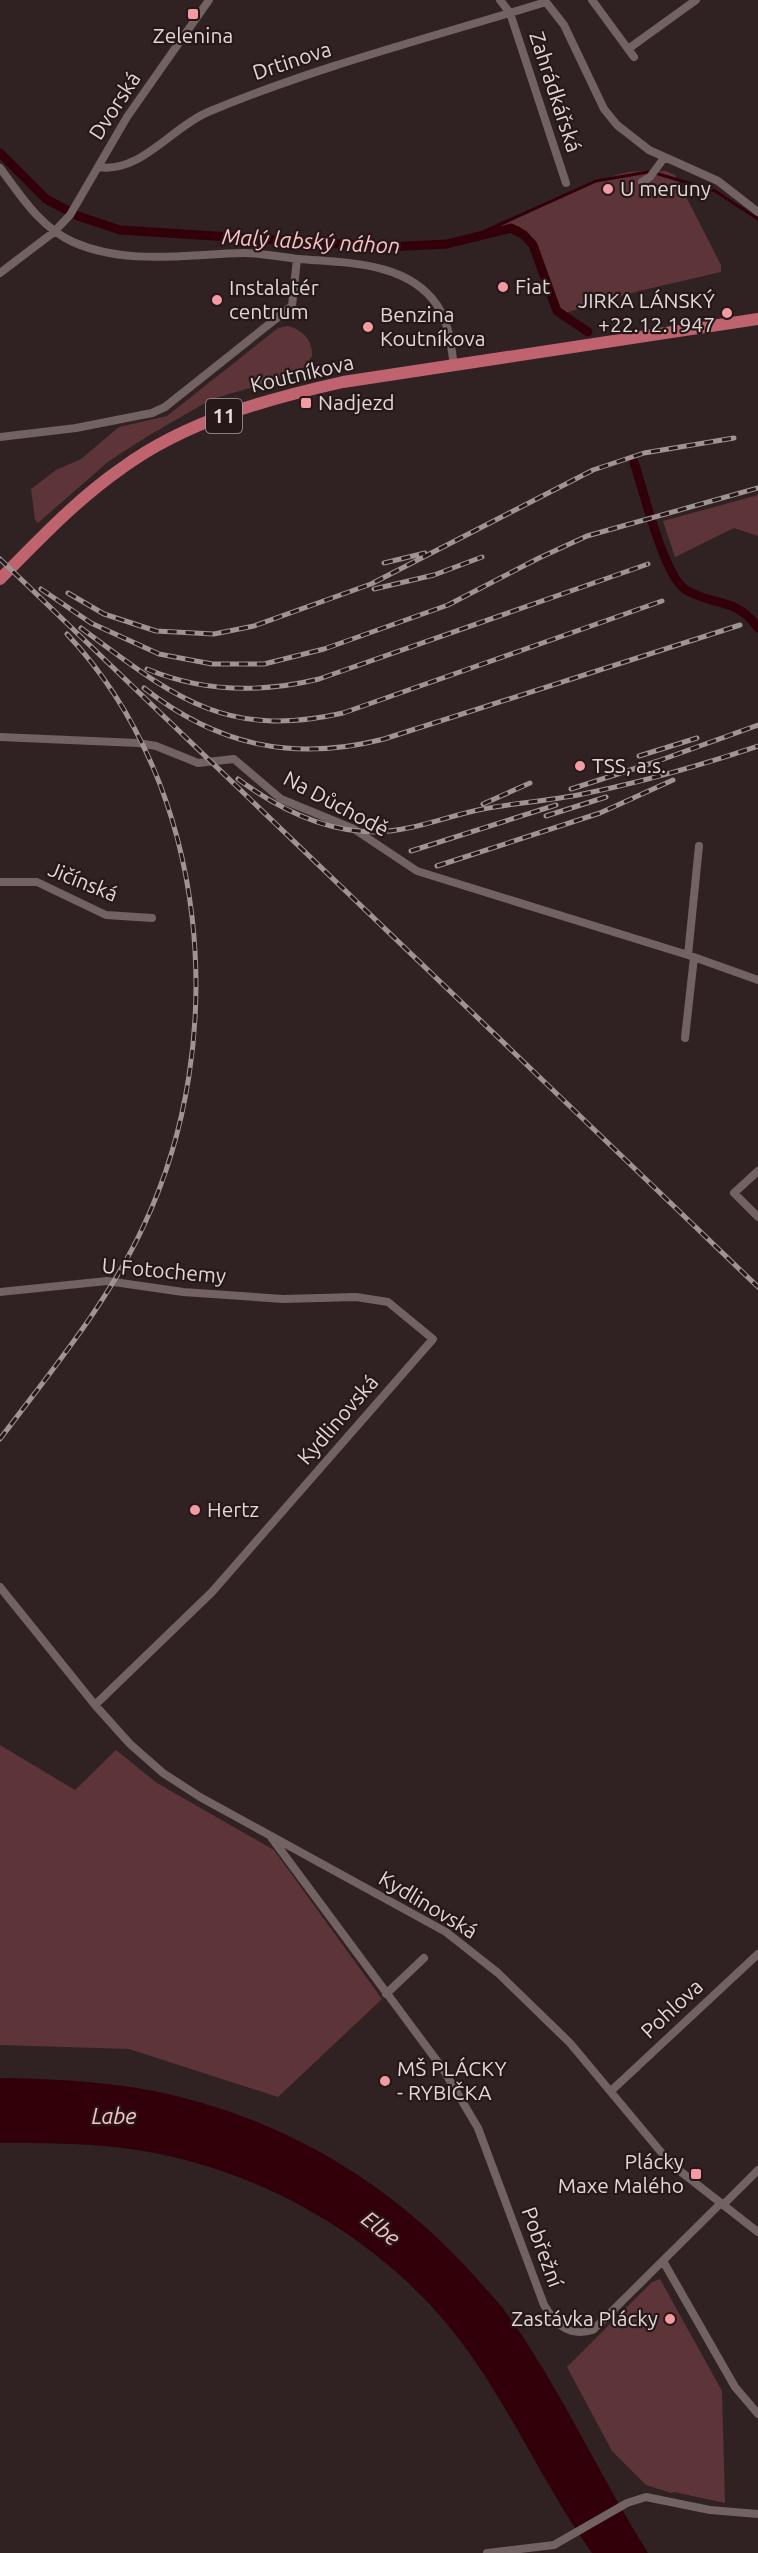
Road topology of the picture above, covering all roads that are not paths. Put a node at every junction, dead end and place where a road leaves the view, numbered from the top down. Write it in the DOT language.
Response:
graph roads {
  1 [pos="209,0"];
  2 [pos="500,0"];
  3 [pos="592,0"];
  4 [pos="696,0"];
  5 [pos="549,1"];
  6 [pos="510,13"];
  7 [pos="628,49"];
  8 [pos="634,57"];
  9 [pos="664,158"];
  10 [pos="98,167"];
  11 [pos="0,168"];
  12 [pos="642,182"];
  13 [pos="566,183"];
  14 [pos="758,212"];
  15 [pos="54,232"];
  16 [pos="297,259"];
  17 [pos="0,273"];
  18 [pos="758,319"];
  19 [pos="454,366"];
  20 [pos="0,437"];
  21 [pos="0,579"];
  22 [pos="0,737"];
  23 [pos="699,846"];
  24 [pos="0,882"];
  25 [pos="152,918"];
  26 [pos="691,956"];
  27 [pos="758,980"];
  28 [pos="685,1038"];
  29 [pos="758,1171"];
  30 [pos="758,1216"];
  31 [pos="0,1292"];
  32 [pos="434,1339"];
  33 [pos="0,1587"];
  34 [pos="95,1706"];
  35 [pos="270,1836"];
  36 [pos="758,1954"];
  37 [pos="424,1958"];
  38 [pos="386,1994"];
  39 [pos="610,2091"];
  40 [pos="758,2170"];
  41 [pos="722,2204"];
  42 [pos="758,2232"];
  43 [pos="663,2261"];
  44 [pos="758,2414"];
  45 [pos="758,2514"];
  46 [pos="487,2553"];
  1 -- 10 [label="street, Dvorská"];
  2 -- 6 [label="street, Zahrádkářská"];
  3 -- 7 [label="street"];
  4 -- 7 [label="street"];
  5 -- 6 [label="street, Zahrádkářská"];
  5 -- 9 [label="street, Zahrádkářská"];
  6 -- 10 [label="street, Drtinova"];
  6 -- 13 [label="street, Zahrádkářská"];
  7 -- 8 [label="street"];
  9 -- 12 [label="street"];
  9 -- 14 [label="street, Zahrádkářská"];
  10 -- 15 [label="street, Dvorská"];
  11 -- 15 [label="street"];
  15 -- 16 [label="street"];
  15 -- 17 [label="street, Dvorská"];
  16 -- 19 [label="street"];
  16 -- 20 [label="street"];
  18 -- 19 [label="main road, Koutníkova / 11"];
  19 -- 21 [label="main road, Koutníkova / 11"];
  22 -- 26 [label="street, Na Důchodě"];
  23 -- 26 [label="street"];
  24 -- 25 [label="street, Jičínská"];
  26 -- 27 [label="street, Na Důchodě"];
  26 -- 28 [label="street"];
  29 -- 30 [label="street"];
  31 -- 32 [label="street, U Fotochemy"];
  32 -- 34 [label="street, Kydlinovská"];
  33 -- 34 [label="street, Kydlinovská"];
  34 -- 35 [label="street, Kydlinovská"];
  35 -- 38 [label="street, Pobřežní"];
  35 -- 39 [label="street, Kydlinovská"];
  36 -- 39 [label="street, Pohlova"];
  37 -- 38 [label="street"];
  38 -- 43 [label="street, Pobřežní"];
  39 -- 41 [label="street, Kydlinovská"];
  40 -- 41 [label="street, Pobřežní"];
  41 -- 42 [label="street, Kydlinovská"];
  41 -- 43 [label="street, Pobřežní"];
  43 -- 44 [label="street"];
  45 -- 46 [label="street"];
}
